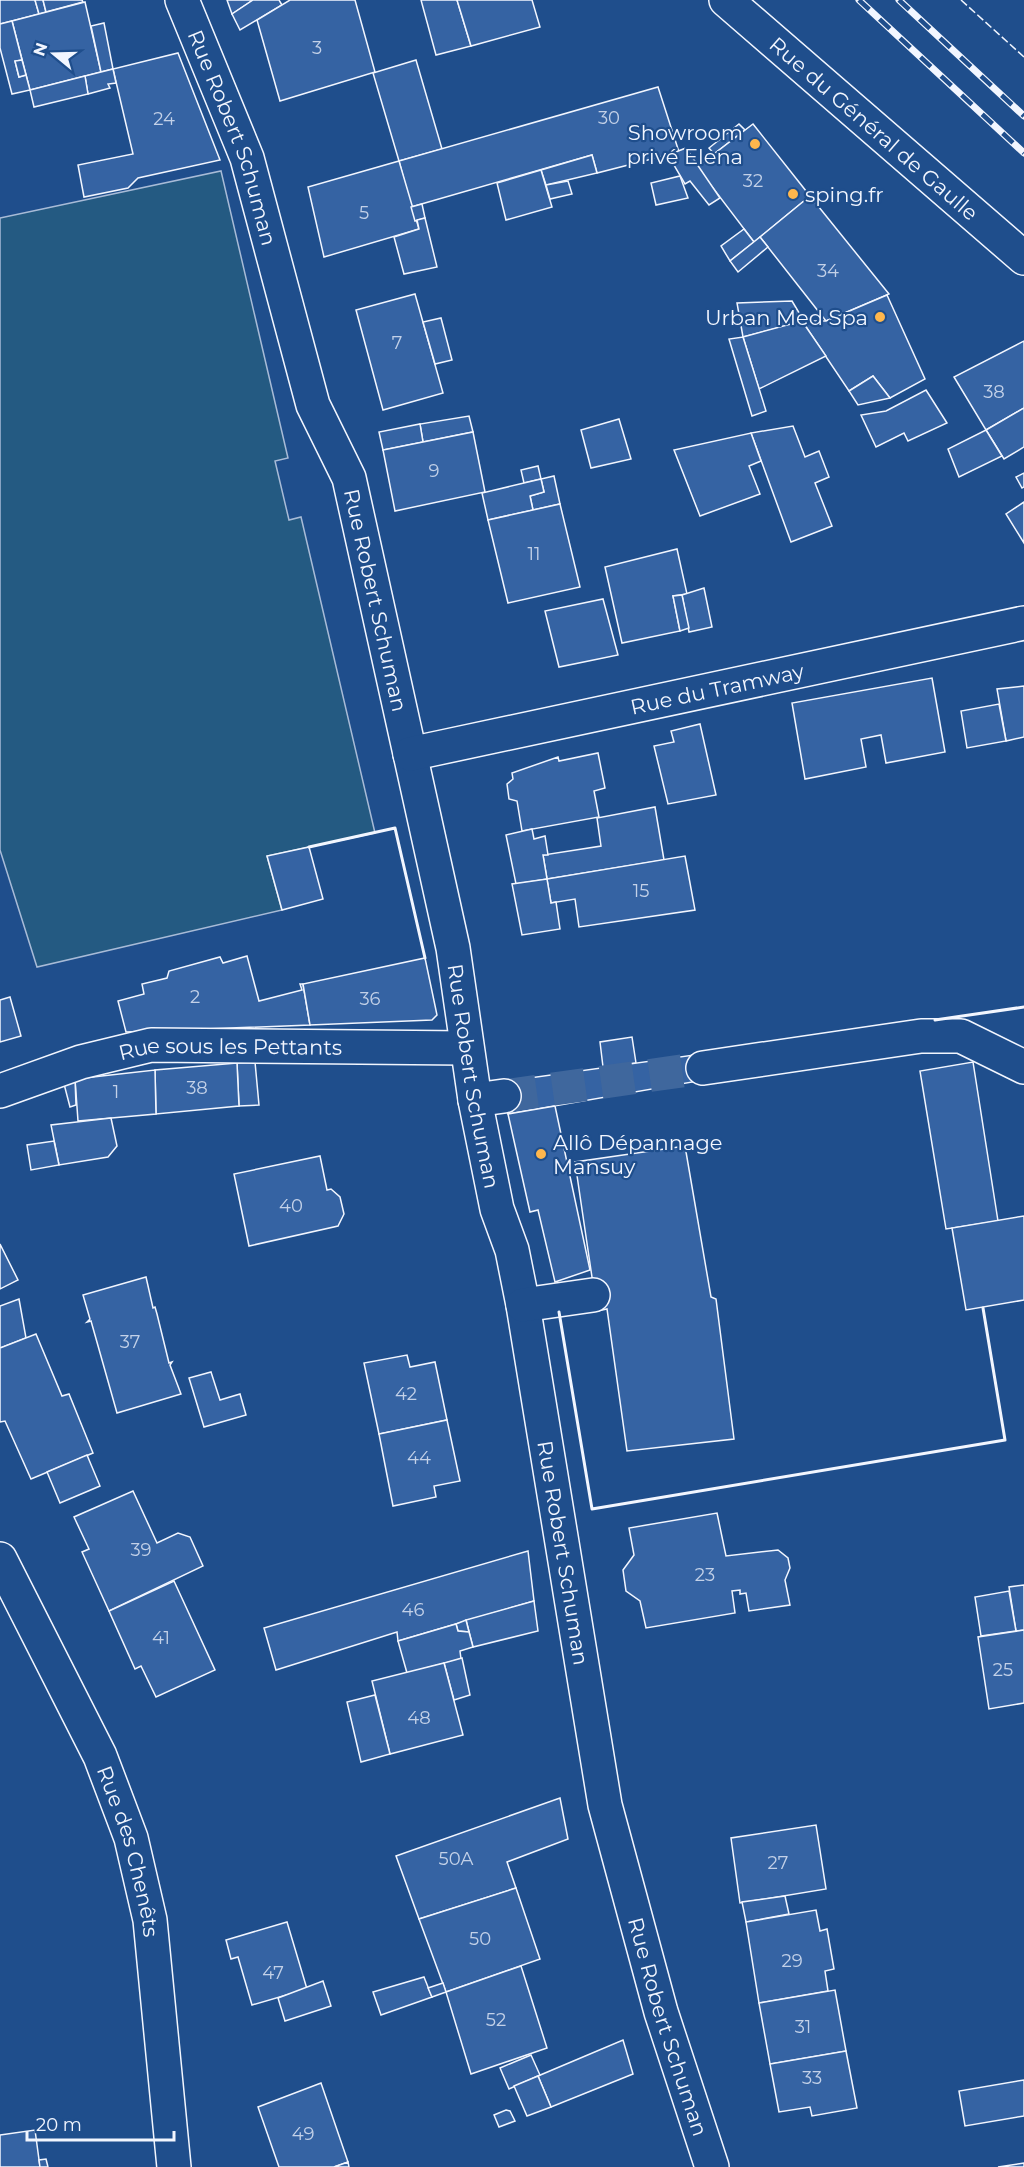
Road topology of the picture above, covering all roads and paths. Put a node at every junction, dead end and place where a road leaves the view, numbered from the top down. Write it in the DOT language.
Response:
graph roads {
  1 [pos="182,0"];
  2 [pos="726,0"];
  3 [pos="1024,258"];
  4 [pos="1024,623"];
  5 [pos="410,754"];
  6 [pos="466,1048"];
  7 [pos="1024,1067"];
  8 [pos="703,1068"];
  9 [pos="0,1091"];
  10 [pos="592,1295"];
  11 [pos="523,1305"];
  12 [pos="0,1559"];
  13 [pos="174,2167"];
  14 [pos="712,2167"];
  1 -- 5 [label="street, Rue Robert Schuman"];
  2 -- 3 [label="street, Rue du Général de Gaulle"];
  4 -- 5 [label="street, Rue du Tramway"];
  5 -- 6 [label="street, Rue Robert Schuman"];
  6 -- 9 [label="street, Rue sous les Pettants"];
  6 -- 11 [label="street, Rue Robert Schuman"];
  7 -- 8 [label="street"];
  10 -- 11 [label="street"];
  11 -- 14 [label="street, Rue Robert Schuman"];
  12 -- 13 [label="street, Rue des Chenêts"];
}
